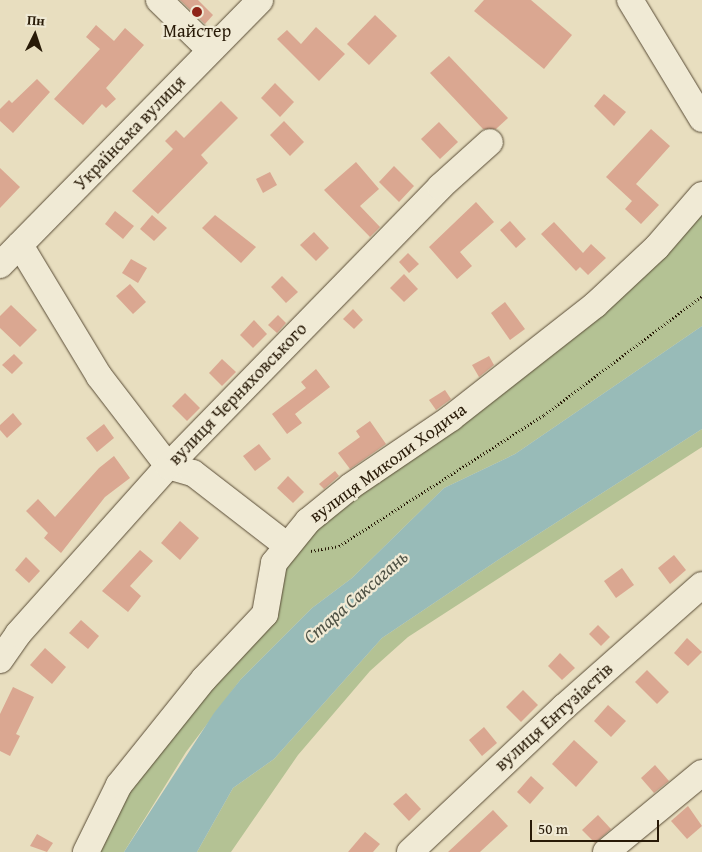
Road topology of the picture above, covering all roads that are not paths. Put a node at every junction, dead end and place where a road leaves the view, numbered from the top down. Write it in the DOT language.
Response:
graph roads {
  1 [pos="159,0"];
  2 [pos="260,0"];
  3 [pos="630,0"];
  4 [pos="210,50"];
  5 [pos="702,119"];
  6 [pos="490,142"];
  7 [pos="702,195"];
  8 [pos="20,245"];
  9 [pos="0,265"];
  10 [pos="168,466"];
  11 [pos="286,545"];
  12 [pos="702,584"];
  13 [pos="0,660"];
  14 [pos="702,773"];
  15 [pos="86,852"];
  16 [pos="410,852"];
  17 [pos="606,852"];
  1 -- 4 [label="street"];
  2 -- 4 [label="street, Українська вулиця"];
  3 -- 5 [label="street"];
  4 -- 8 [label="street, Українська вулиця"];
  6 -- 10 [label="street, вулиця Черняховського"];
  7 -- 11 [label="street, вулиця Миколи Ходича"];
  8 -- 9 [label="street, Українська вулиця"];
  8 -- 10 [label="street"];
  10 -- 11 [label="street"];
  10 -- 13 [label="street, вулиця Черняховського"];
  11 -- 15 [label="street, вулиця Миколи Ходича"];
  12 -- 16 [label="street, вулиця Ентузіастів"];
  14 -- 17 [label="street"];
}
